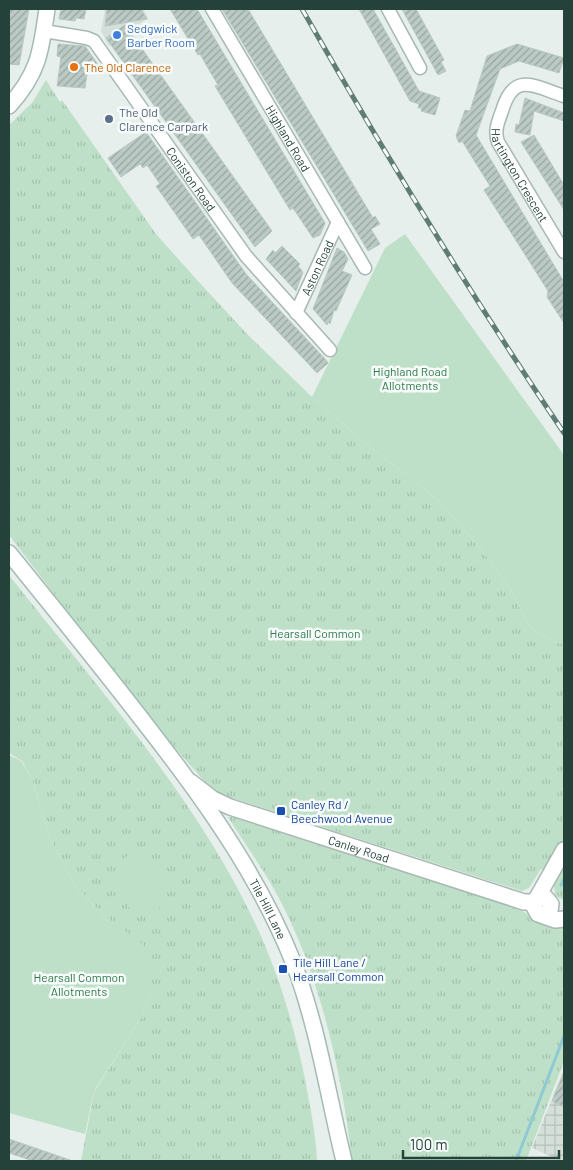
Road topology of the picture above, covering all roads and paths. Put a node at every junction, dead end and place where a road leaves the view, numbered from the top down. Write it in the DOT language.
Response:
graph roads {
  1 [pos="47,9"];
  2 [pos="212,9"];
  3 [pos="388,9"];
  4 [pos="44,31"];
  5 [pos="420,68"];
  6 [pos="564,96"];
  7 [pos="9,104"];
  8 [pos="338,222"];
  9 [pos="564,252"];
  10 [pos="365,268"];
  11 [pos="296,313"];
  12 [pos="330,350"];
  13 [pos="9,552"];
  14 [pos="190,781"];
  15 [pos="564,850"];
  16 [pos="542,903"];
  17 [pos="564,908"];
  18 [pos="564,919"];
  19 [pos="332,1109"];
  20 [pos="333,1161"];
  21 [pos="344,1161"];
  1 -- 4 [label="main road"];
  2 -- 8 [label="street, Highland Road"];
  3 -- 5 [label="street"];
  4 -- 7 [label="main road"];
  4 -- 11 [label="street, Coniston Road"];
  6 -- 9 [label="street, Hartington Crescent"];
  8 -- 10 [label="street, Highland Road"];
  8 -- 11 [label="street, Aston Road"];
  11 -- 12 [label="street, Coniston Road"];
  13 -- 14 [label="main road"];
  14 -- 16 [label="main road, Canley Road"];
  14 -- 19 [label="main road, Tile Hill Lane"];
  15 -- 16 [label="main road"];
  16 -- 17 [label="main road, Canley Road"];
  16 -- 18 [label="main road, Canley Road"];
  19 -- 20 [label="main road, Tile Hill Lane"];
  19 -- 21 [label="main road, Tile Hill Lane"];
}
